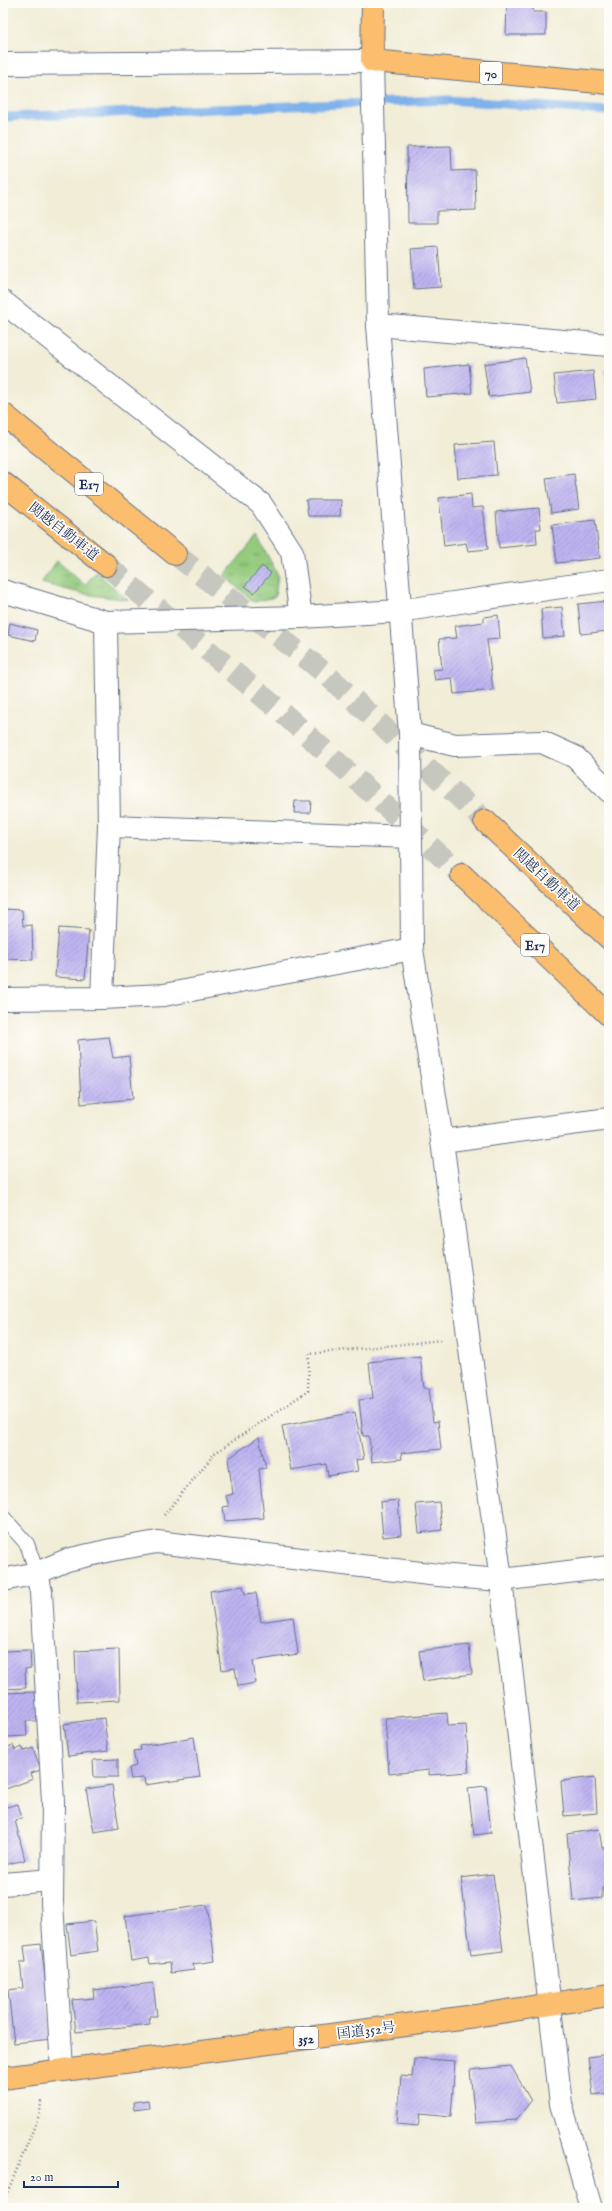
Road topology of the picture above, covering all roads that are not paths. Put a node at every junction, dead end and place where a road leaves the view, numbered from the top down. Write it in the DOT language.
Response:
graph roads {
  1 [pos="373,3"];
  2 [pos="372,61"];
  3 [pos="3,64"];
  4 [pos="609,83"];
  5 [pos="3,302"];
  6 [pos="378,325"];
  7 [pos="609,345"];
  8 [pos="3,414"];
  9 [pos="3,483"];
  10 [pos="175,554"];
  11 [pos="106,565"];
  12 [pos="609,580"];
  13 [pos="3,591"];
  14 [pos="399,611"];
  15 [pos="301,617"];
  16 [pos="106,622"];
  17 [pos="410,734"];
  18 [pos="609,792"];
  19 [pos="485,821"];
  20 [pos="109,826"];
  21 [pos="411,837"];
  22 [pos="462,875"];
  23 [pos="609,938"];
  24 [pos="412,949"];
  25 [pos="102,998"];
  26 [pos="3,999"];
  27 [pos="609,1015"];
  28 [pos="603,1120"];
  29 [pos="442,1142"];
  30 [pos="3,1517"];
  31 [pos="609,1567"];
  32 [pos="36,1573"];
  33 [pos="3,1580"];
  34 [pos="501,1580"];
  35 [pos="52,1880"];
  36 [pos="3,1884"];
  37 [pos="609,1995"];
  38 [pos="551,2003"];
  39 [pos="62,2069"];
  40 [pos="3,2078"];
  41 [pos="591,2208"];
  1 -- 2 [label="main road"];
  2 -- 3 [label="street"];
  2 -- 4 [label="main road, 70"];
  2 -- 6 [label="street"];
  5 -- 15 [label="street"];
  6 -- 7 [label="street"];
  6 -- 14 [label="street"];
  8 -- 10 [label="main road, E17"];
  9 -- 11 [label="main road, 関越自動車道"];
  12 -- 14 [label="street"];
  13 -- 16 [label="street"];
  14 -- 15 [label="street"];
  14 -- 17 [label="street"];
  15 -- 16 [label="street"];
  16 -- 20 [label="street"];
  17 -- 18 [label="street"];
  17 -- 21 [label="street"];
  19 -- 23 [label="main road, 関越自動車道"];
  20 -- 21 [label="street"];
  20 -- 25 [label="street"];
  21 -- 24 [label="street"];
  22 -- 27 [label="main road, E17"];
  24 -- 25 [label="street"];
  24 -- 29 [label="street"];
  25 -- 26 [label="street"];
  28 -- 29 [label="street"];
  29 -- 34 [label="street"];
  30 -- 32 [label="lane"];
  31 -- 34 [label="street"];
  32 -- 33 [label="street"];
  32 -- 34 [label="street"];
  32 -- 35 [label="street"];
  34 -- 38 [label="street"];
  35 -- 36 [label="street"];
  35 -- 39 [label="street"];
  37 -- 38 [label="main road, 国道352号 / 352"];
  38 -- 39 [label="main road, 国道352号 / 352"];
  38 -- 41 [label="street"];
  39 -- 40 [label="main road, 国道352号 / 352"];
}
